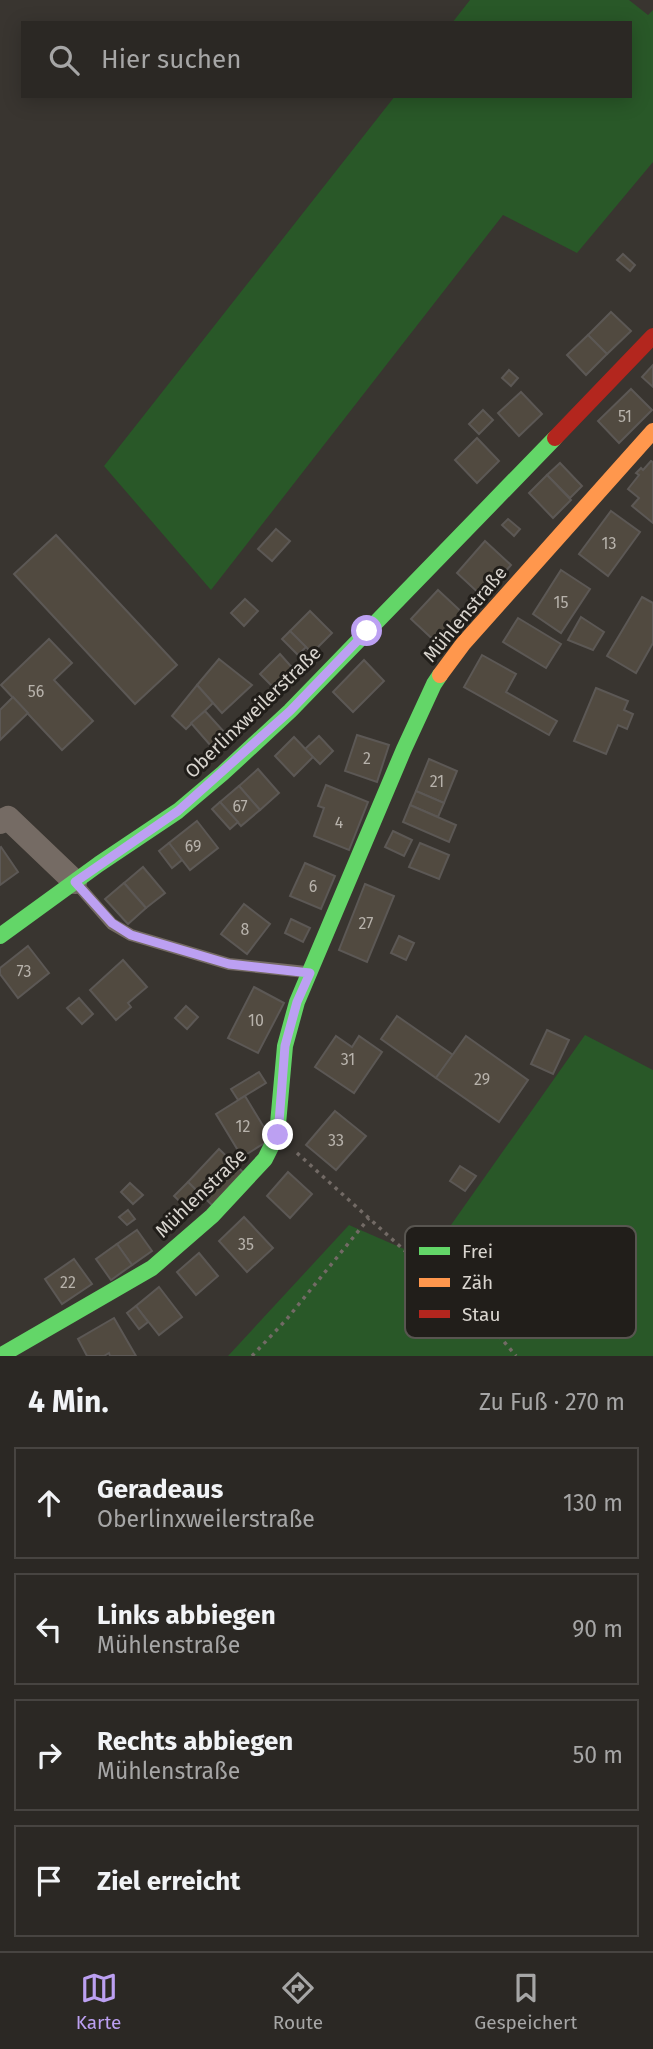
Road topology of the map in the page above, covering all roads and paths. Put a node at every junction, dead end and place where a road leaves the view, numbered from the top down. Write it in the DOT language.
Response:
graph roads {
  1 [pos="653,336"];
  2 [pos="653,431"];
  3 [pos="0,822"];
  4 [pos="75,882"];
  5 [pos="0,936"];
  6 [pos="310,973"];
  7 [pos="278,1135"];
  8 [pos="369,1218"];
  9 [pos="405,1251"];
  10 [pos="501,1338"];
  11 [pos="0,1356"];
  12 [pos="252,1356"];
  13 [pos="516,1356"];
  1 -- 4 [label="street, Oberlinxweilerstraße"];
  2 -- 6 [label="street, Mühlenstraße"];
  3 -- 4 [label="street"];
  4 -- 5 [label="street, Oberlinxweilerstraße"];
  4 -- 6 [label="lane"];
  6 -- 7 [label="street, Mühlenstraße"];
  7 -- 8 [label="path"];
  7 -- 11 [label="street, Mühlenstraße"];
  8 -- 9 [label="path"];
  8 -- 12 [label="path"];
  10 -- 13 [label="path"];
}
